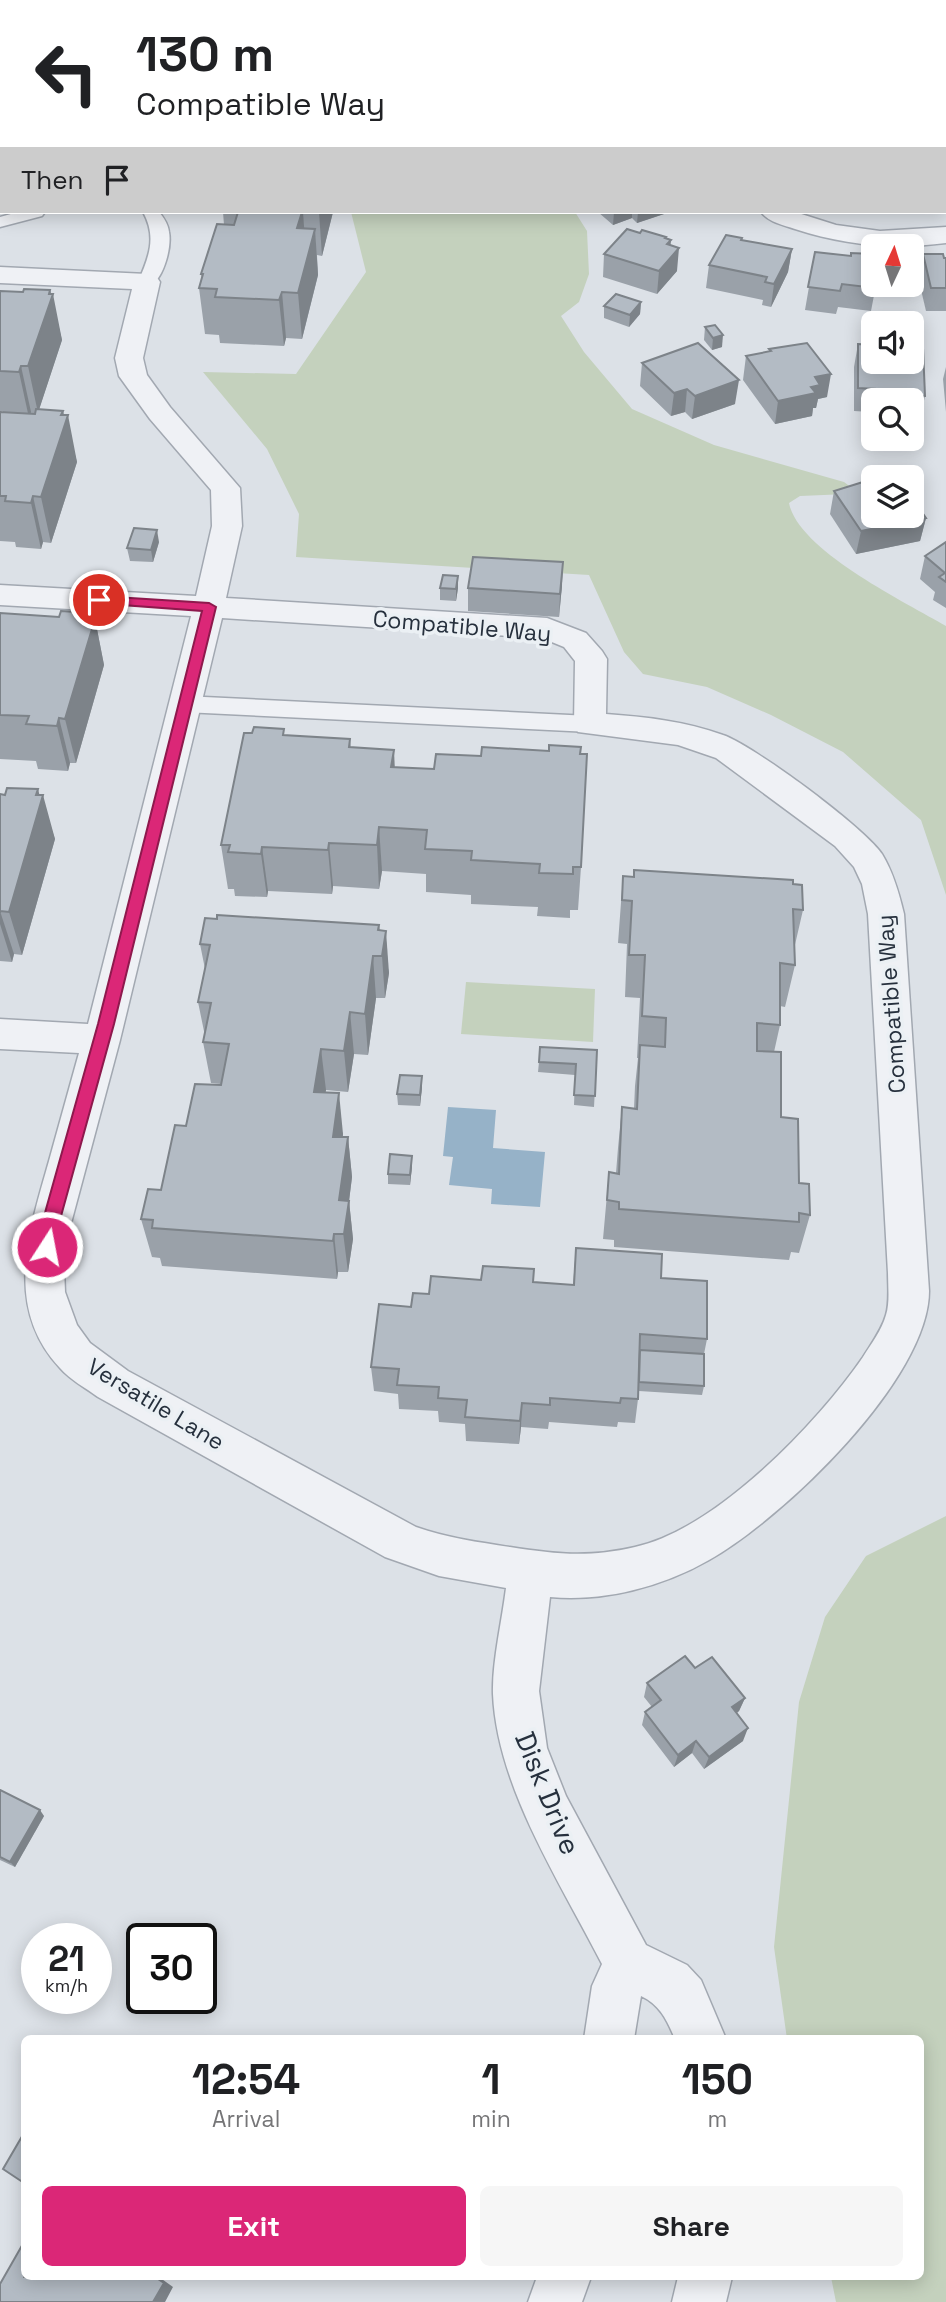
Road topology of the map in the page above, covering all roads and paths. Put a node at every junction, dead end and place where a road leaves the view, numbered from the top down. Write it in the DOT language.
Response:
graph roads {
  1 [pos="29,214"];
  2 [pos="152,214"];
  3 [pos="781,214"];
  4 [pos="0,222"];
  5 [pos="946,236"];
  6 [pos="0,275"];
  7 [pos="148,282"];
  8 [pos="0,595"];
  9 [pos="209,607"];
  10 [pos="184,704"];
  11 [pos="590,724"];
  12 [pos="0,1034"];
  13 [pos="102,1040"];
  14 [pos="531,1570"];
  15 [pos="628,1963"];
  16 [pos="610,2035"];
  17 [pos="699,2035"];
  18 [pos="563,2280"];
  19 [pos="704,2280"];
  20 [pos="555,2302"];
  21 [pos="699,2302"];
  1 -- 4 [label="lane"];
  2 -- 7 [label="lane"];
  3 -- 5 [label="street"];
  6 -- 7 [label="street"];
  7 -- 9 [label="street, Versatile Lane"];
  8 -- 9 [label="street, Compatible Way"];
  9 -- 10 [label="street, Versatile Lane"];
  9 -- 11 [label="street, Compatible Way"];
  10 -- 11 [label="lane"];
  10 -- 13 [label="street, Versatile Lane"];
  11 -- 14 [label="street, Compatible Way"];
  12 -- 13 [label="street"];
  13 -- 14 [label="street, Versatile Lane"];
  14 -- 15 [label="street, Disk Drive"];
  15 -- 16 [label="street"];
  15 -- 17 [label="street"];
  18 -- 20 [label="street"];
  19 -- 21 [label="street"];
}
